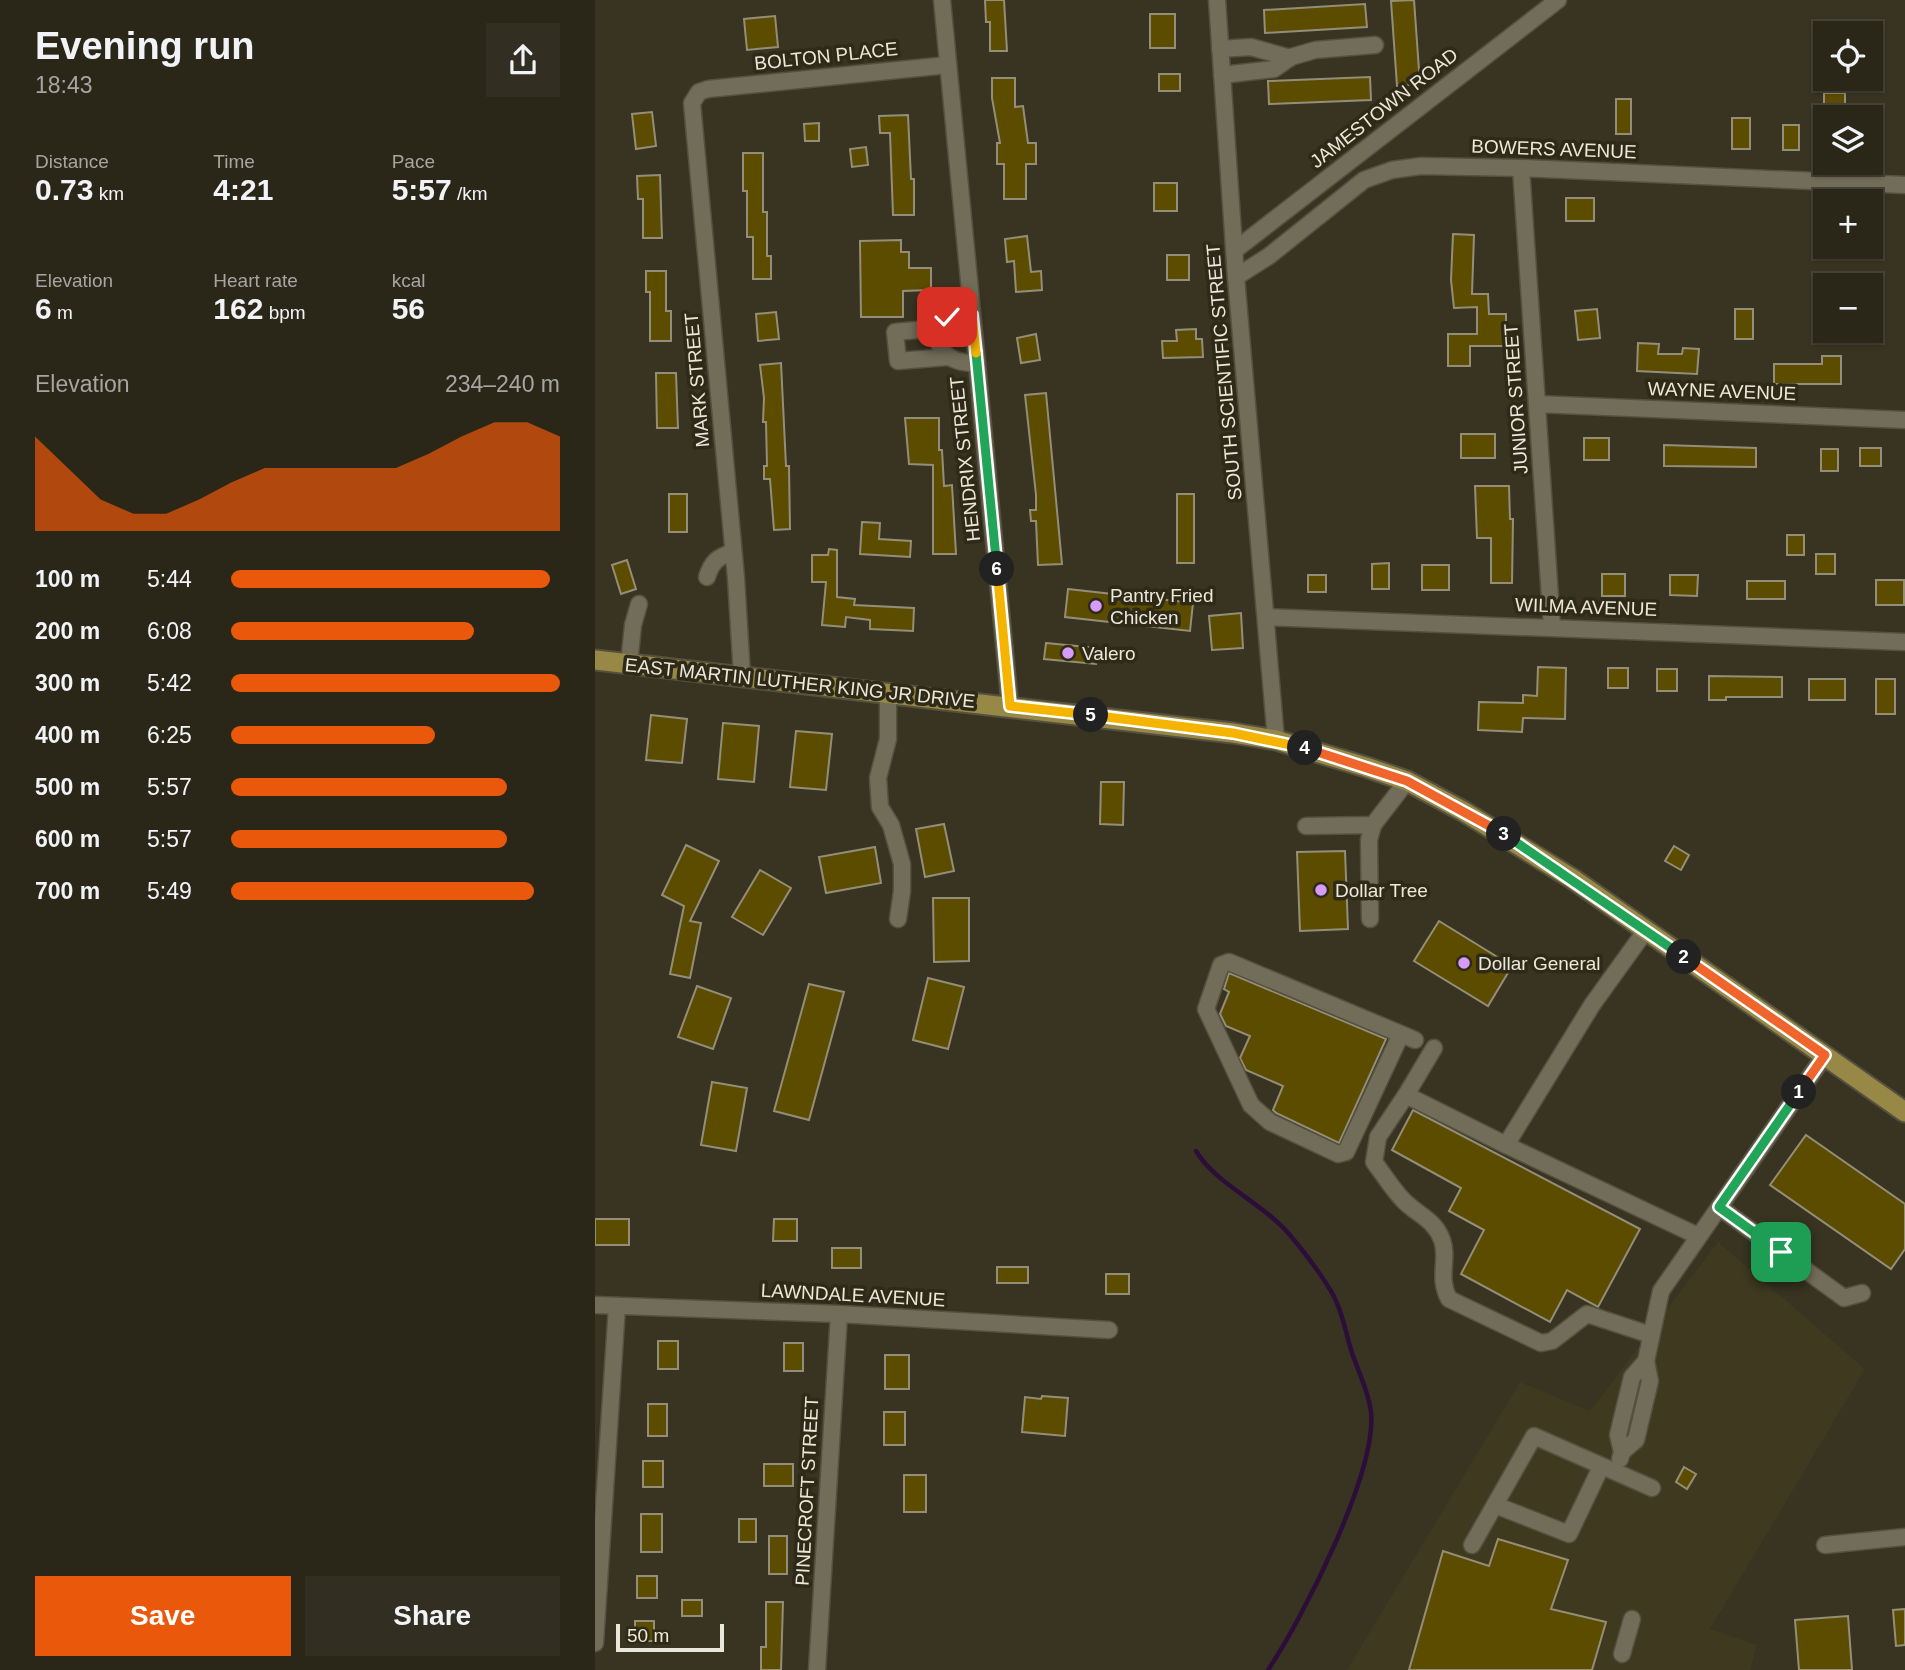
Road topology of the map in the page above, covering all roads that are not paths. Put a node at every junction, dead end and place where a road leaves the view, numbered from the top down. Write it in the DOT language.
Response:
graph roads {
  1 [pos="942,0"];
  2 [pos="1217,0"];
  3 [pos="1558,0"];
  4 [pos="1375,45"];
  5 [pos="1220,49"];
  6 [pos="1290,58"];
  7 [pos="948,65"];
  8 [pos="1222,75"];
  9 [pos="708,89"];
  10 [pos="1521,168"];
  11 [pos="1905,185"];
  12 [pos="1235,250"];
  13 [pos="1236,277"];
  14 [pos="972,315"];
  15 [pos="939,328"];
  16 [pos="947,357"];
  17 [pos="977,363"];
  18 [pos="1537,404"];
  19 [pos="1905,420"];
  20 [pos="733,552"];
  21 [pos="707,577"];
  22 [pos="639,604"];
  23 [pos="1266,617"];
  24 [pos="1552,627"];
  25 [pos="1905,642"];
  26 [pos="595,660"];
  27 [pos="629,664"];
  28 [pos="742,676"];
  29 [pos="888,692"];
  30 [pos="1010,706"];
  31 [pos="1276,740"];
  32 [pos="1407,781"];
  33 [pos="1373,825"];
  34 [pos="1306,826"];
  35 [pos="898,919"];
  36 [pos="1370,919"];
  37 [pos="1646,930"];
  38 [pos="1408,1037"];
  39 [pos="1434,1048"];
  40 [pos="1825,1055"];
  41 [pos="1406,1095"];
  42 [pos="1905,1112"];
  43 [pos="1506,1144"];
  44 [pos="1719,1207"];
  45 [pos="1698,1236"];
  46 [pos="1862,1293"];
  47 [pos="595,1305"];
  48 [pos="617,1306"];
  49 [pos="839,1314"];
  50 [pos="1109,1330"];
  51 [pos="1651,1335"];
  52 [pos="1646,1361"];
  53 [pos="1623,1415"];
  54 [pos="1641,1420"];
  55 [pos="1622,1452"];
  56 [pos="1609,1470"];
  57 [pos="1652,1488"];
  58 [pos="1495,1505"];
  59 [pos="1905,1537"];
  60 [pos="1472,1545"];
  61 [pos="1825,1545"];
  62 [pos="1632,1619"];
  63 [pos="595,1643"];
  64 [pos="1622,1654"];
  65 [pos="817,1670"];
  1 -- 7 [label="street, HENDRIX STREET"];
  2 -- 5 [label="street, SOUTH SCIENTIFIC STREET"];
  3 -- 12 [label="street, JAMESTOWN ROAD"];
  4 -- 6 [label="street"];
  5 -- 6 [label="street"];
  5 -- 8 [label="street, SOUTH SCIENTIFIC STREET"];
  6 -- 8 [label="street"];
  7 -- 9 [label="street, BOLTON PLACE"];
  7 -- 14 [label="street, HENDRIX STREET"];
  8 -- 12 [label="street, SOUTH SCIENTIFIC STREET"];
  9 -- 20 [label="street, MARK STREET"];
  10 -- 11 [label="street, BOWERS AVENUE"];
  10 -- 13 [label="street, BOWERS AVENUE"];
  10 -- 18 [label="street, JUNIOR STREET"];
  12 -- 13 [label="street, SOUTH SCIENTIFIC STREET"];
  13 -- 23 [label="street, SOUTH SCIENTIFIC STREET"];
  14 -- 15 [label="street"];
  14 -- 17 [label="street, HENDRIX STREET"];
  15 -- 16 [label="street"];
  15 -- 16 [label="street"];
  16 -- 17 [label="street"];
  17 -- 30 [label="street, HENDRIX STREET"];
  18 -- 19 [label="street, WAYNE AVENUE"];
  18 -- 24 [label="street, JUNIOR STREET"];
  20 -- 21 [label="street"];
  20 -- 28 [label="street, MARK STREET"];
  22 -- 27 [label="street"];
  23 -- 24 [label="street, WILMA AVENUE"];
  23 -- 31 [label="street, SOUTH SCIENTIFIC STREET"];
  24 -- 25 [label="street, WILMA AVENUE"];
  26 -- 27 [label="main road, EAST MARTIN LUTHER KING JR DRIVE"];
  27 -- 28 [label="main road, EAST MARTIN LUTHER KING JR DRIVE"];
  28 -- 29 [label="main road, EAST MARTIN LUTHER KING JR DRIVE"];
  29 -- 30 [label="main road, EAST MARTIN LUTHER KING JR DRIVE"];
  29 -- 35 [label="street"];
  30 -- 31 [label="main road, EAST MARTIN LUTHER KING JR DRIVE"];
  31 -- 32 [label="main road, EAST MARTIN LUTHER KING JR DRIVE"];
  32 -- 33 [label="street"];
  32 -- 37 [label="main road, EAST MARTIN LUTHER KING JR DRIVE"];
  33 -- 34 [label="street"];
  33 -- 36 [label="street"];
  37 -- 40 [label="main road, EAST MARTIN LUTHER KING JR DRIVE"];
  37 -- 43 [label="street"];
  38 -- 38 [label="street"];
  39 -- 41 [label="street"];
  40 -- 42 [label="main road, EAST MARTIN LUTHER KING JR DRIVE"];
  40 -- 44 [label="street"];
  41 -- 43 [label="street"];
  41 -- 51 [label="street"];
  43 -- 45 [label="street"];
  44 -- 45 [label="street"];
  44 -- 46 [label="street"];
  45 -- 51 [label="street"];
  47 -- 48 [label="street, LAWNDALE AVENUE"];
  48 -- 49 [label="street, LAWNDALE AVENUE"];
  48 -- 63 [label="street"];
  49 -- 50 [label="street, LAWNDALE AVENUE"];
  49 -- 65 [label="street, PINECROFT STREET"];
  51 -- 52 [label="street"];
  52 -- 53 [label="street"];
  52 -- 54 [label="street"];
  53 -- 54 [label="street"];
  53 -- 55 [label="street"];
  54 -- 55 [label="street"];
  55 -- 56 [label="street"];
  56 -- 57 [label="street"];
  56 -- 58 [label="street"];
  56 -- 58 [label="street"];
  58 -- 60 [label="street"];
  59 -- 61 [label="street"];
  62 -- 64 [label="street"];
}
